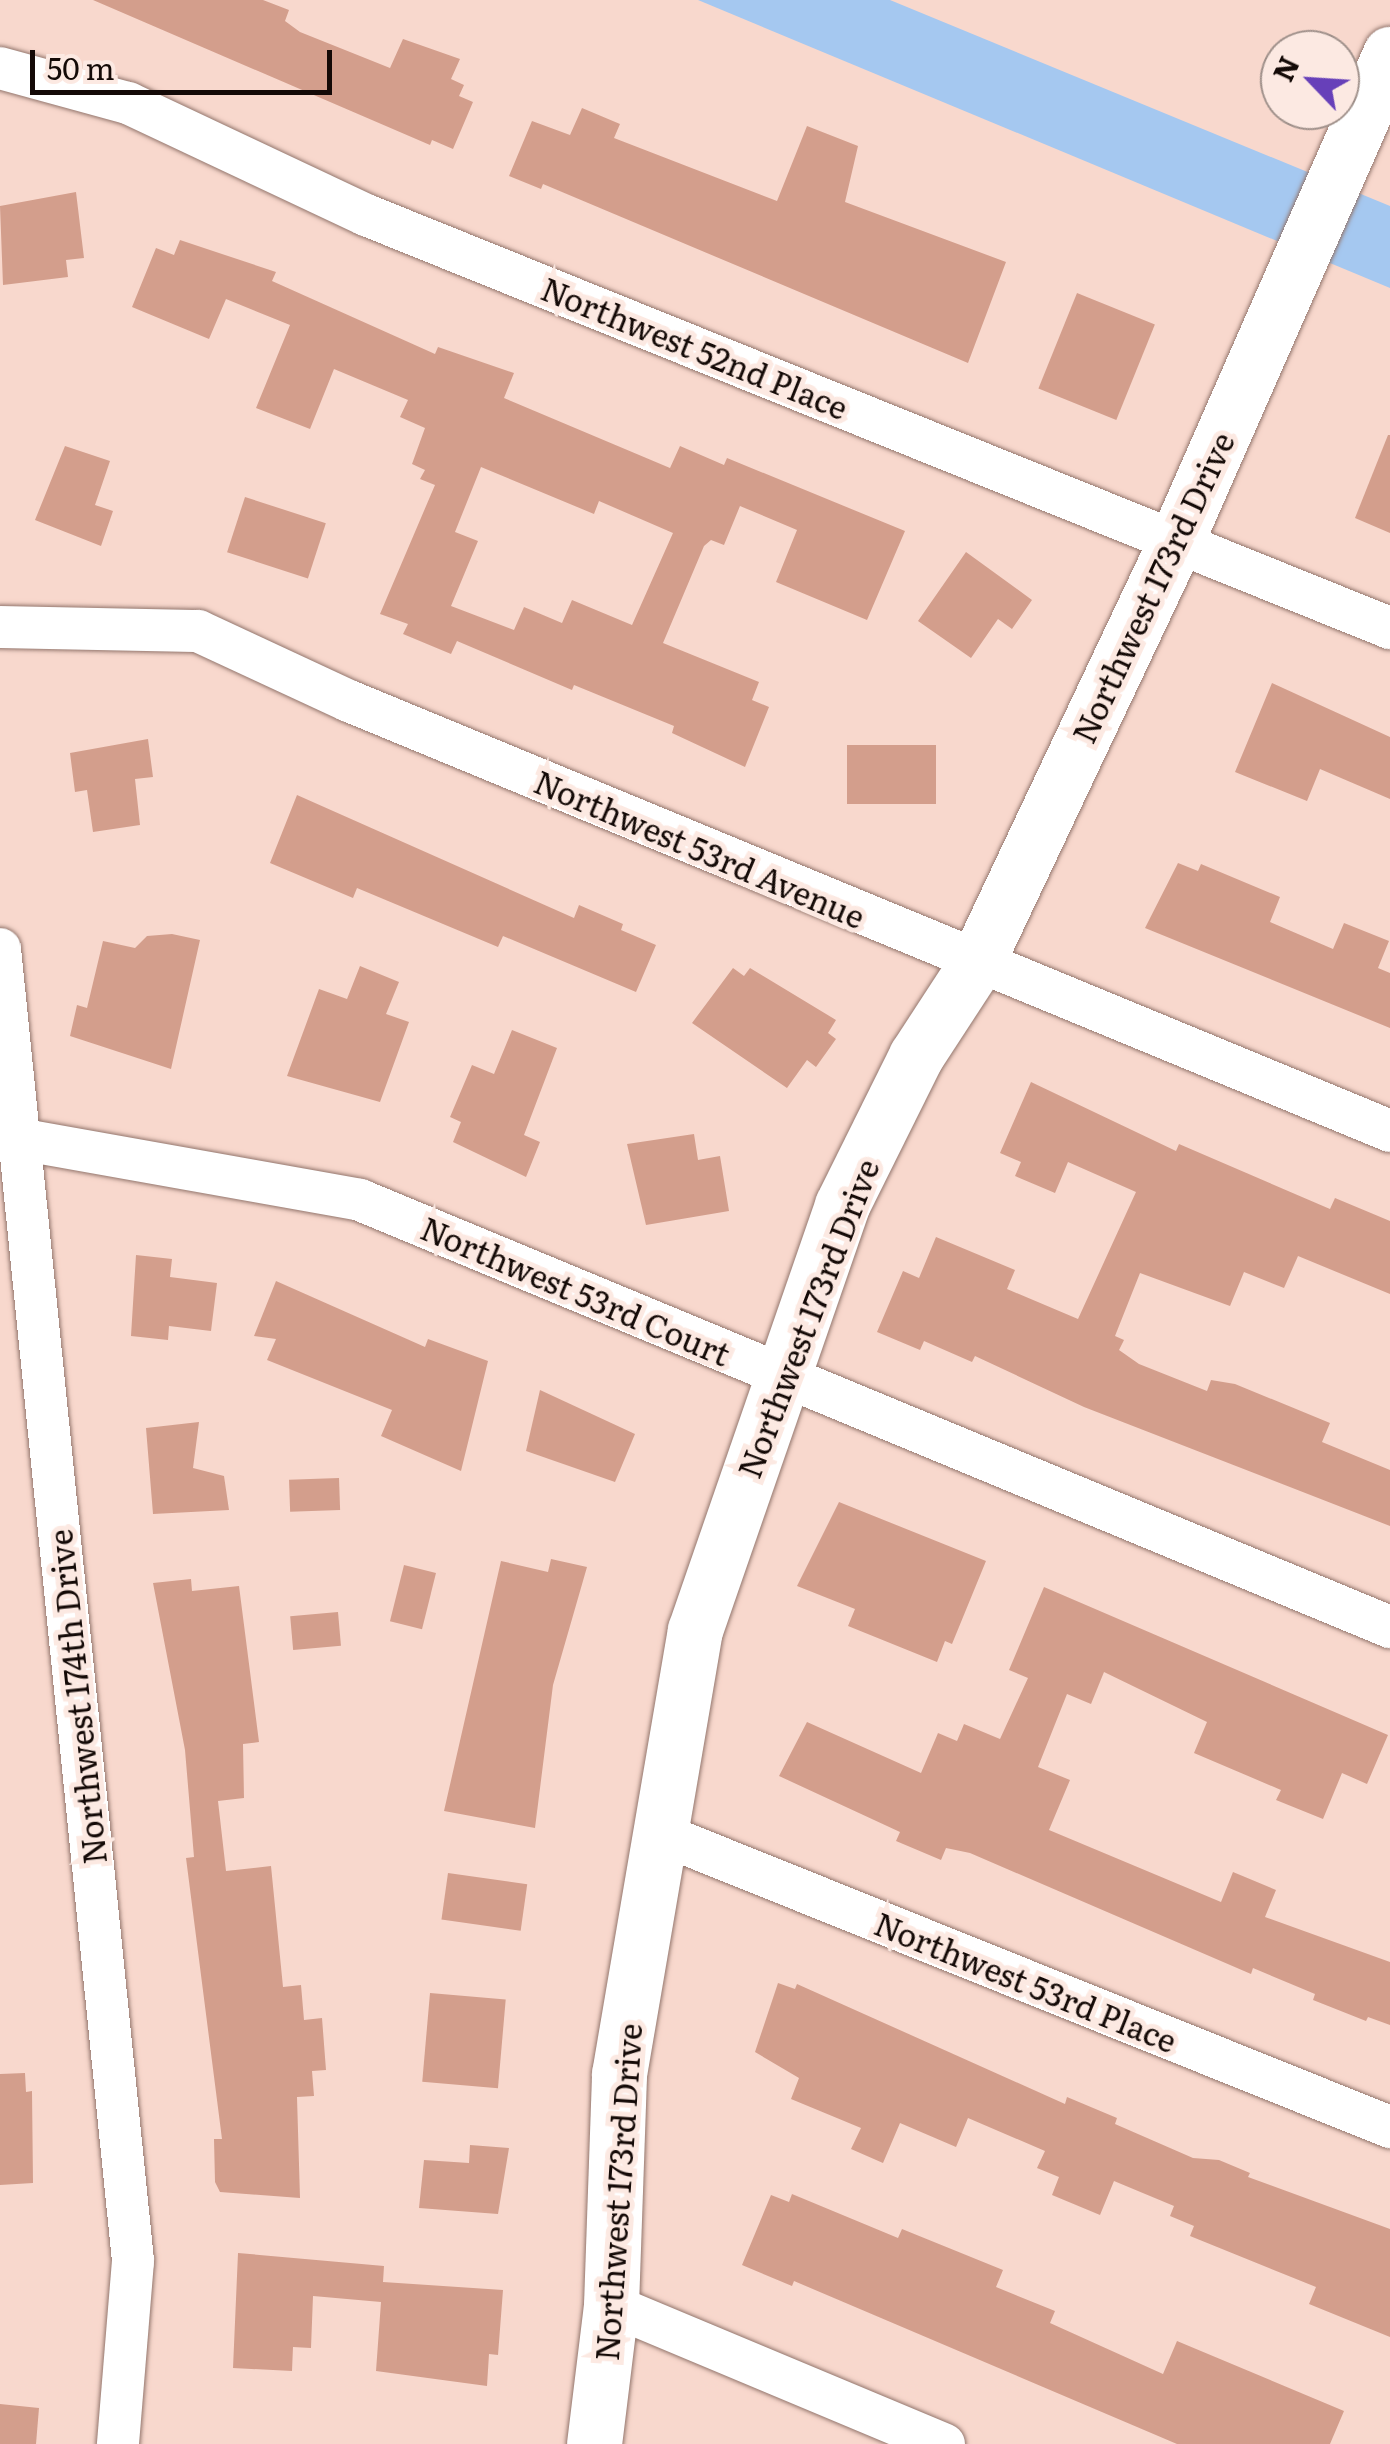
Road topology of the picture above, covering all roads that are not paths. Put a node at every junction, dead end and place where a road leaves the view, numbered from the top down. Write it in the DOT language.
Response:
graph roads {
  1 [pos="1390,54"];
  2 [pos="0,68"];
  3 [pos="1177,539"];
  4 [pos="0,627"];
  5 [pos="1390,628"];
  6 [pos="0,949"];
  7 [pos="976,964"];
  8 [pos="1390,1131"];
  9 [pos="19,1139"];
  10 [pos="781,1376"];
  11 [pos="1390,1627"];
  12 [pos="661,1834"];
  13 [pos="1390,2127"];
  14 [pos="611,2305"];
  15 [pos="118,2444"];
  16 [pos="594,2444"];
  17 [pos="944,2444"];
  1 -- 3 [label="street, Northwest 173rd Drive"];
  2 -- 3 [label="street, Northwest 52nd Place"];
  3 -- 5 [label="street, Northwest 52nd Place"];
  3 -- 7 [label="street, Northwest 173rd Drive"];
  4 -- 7 [label="street, Northwest 53rd Avenue"];
  6 -- 9 [label="street, Northwest 174th Drive"];
  7 -- 8 [label="street, Northwest 53rd Avenue"];
  7 -- 10 [label="street, Northwest 173rd Drive"];
  9 -- 10 [label="street, Northwest 53rd Court"];
  9 -- 15 [label="street, Northwest 174th Drive"];
  10 -- 11 [label="street, Northwest 53rd Court"];
  10 -- 12 [label="street, Northwest 173rd Drive"];
  12 -- 13 [label="street, Northwest 53rd Place"];
  12 -- 14 [label="street, Northwest 173rd Drive"];
  14 -- 16 [label="street, Northwest 173rd Drive"];
  14 -- 17 [label="street"];
}
